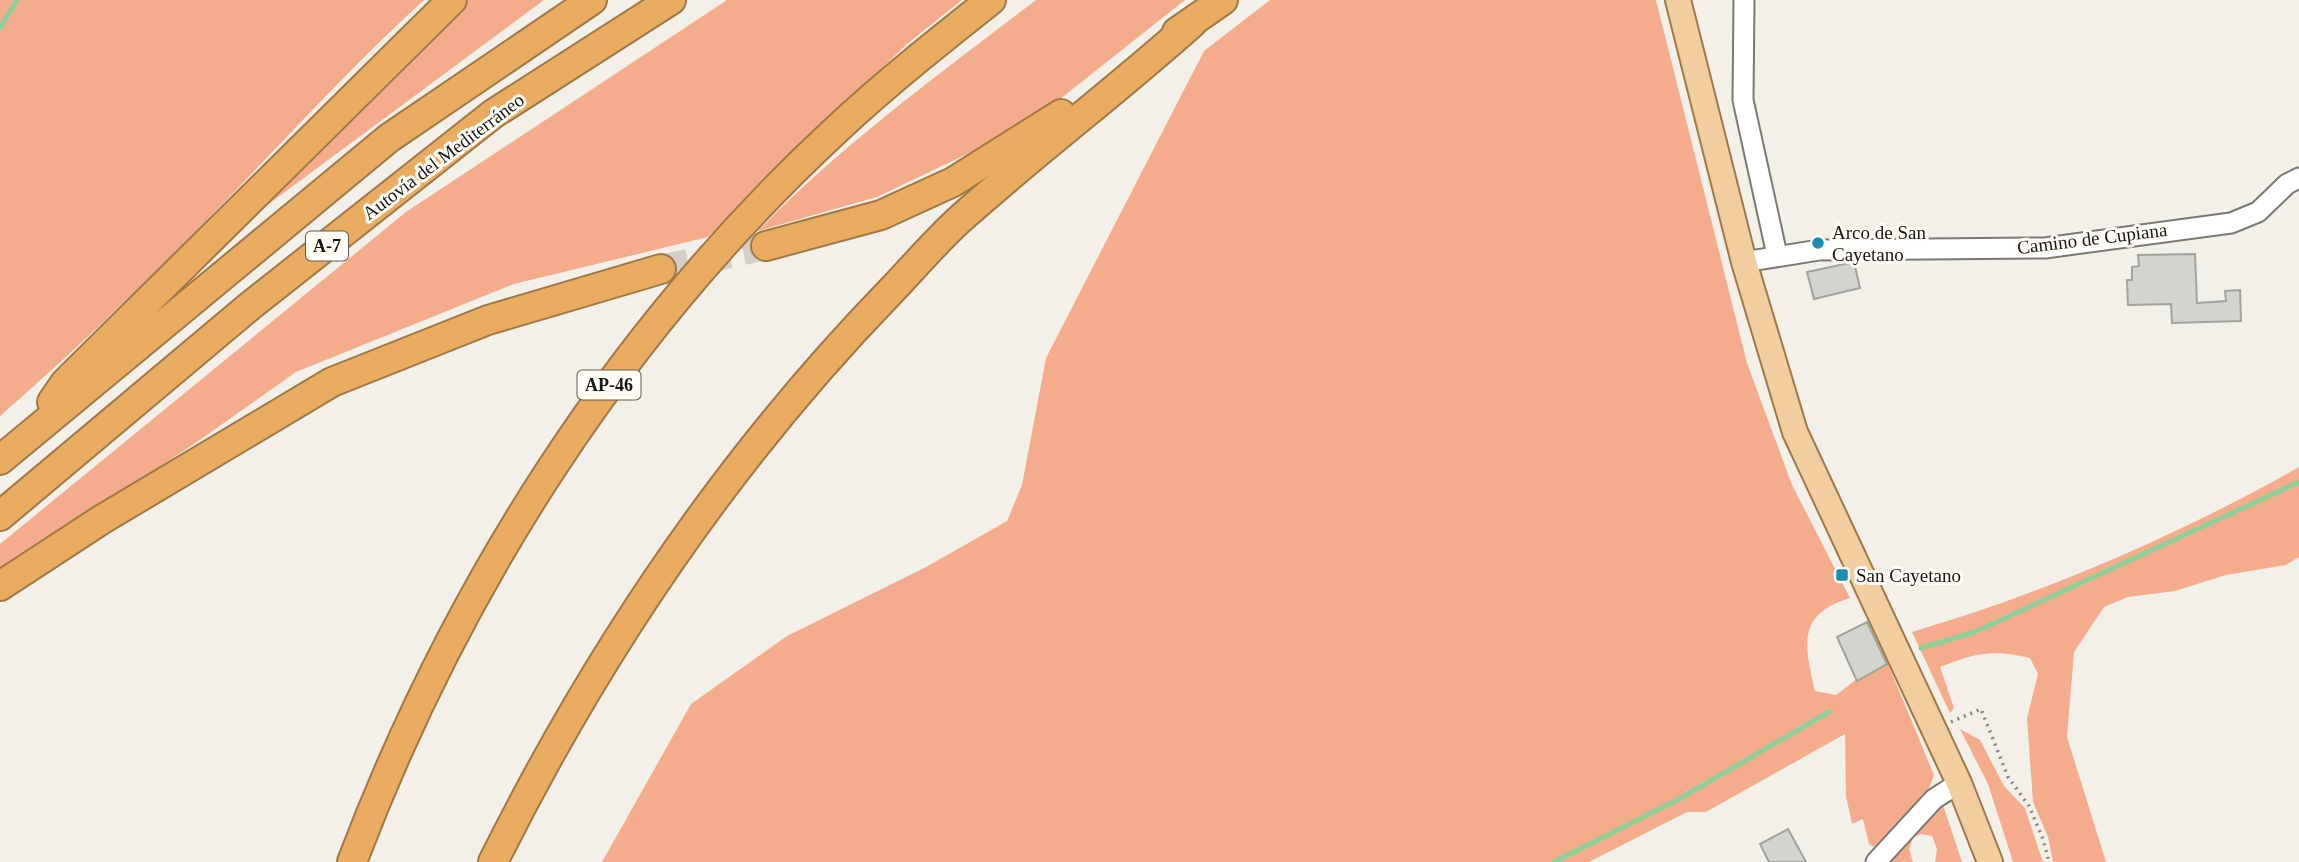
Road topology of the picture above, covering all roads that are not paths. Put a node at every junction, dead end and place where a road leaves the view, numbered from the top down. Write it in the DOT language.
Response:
graph roads {
  1 [pos="452,0"];
  2 [pos="592,0"];
  3 [pos="671,0"];
  4 [pos="991,0"];
  5 [pos="1223,0"];
  6 [pos="1678,0"];
  7 [pos="1744,0"];
  8 [pos="1192,23"];
  9 [pos="2299,178"];
  10 [pos="766,246"];
  11 [pos="1777,256"];
  12 [pos="1744,262"];
  13 [pos="661,269"];
  14 [pos="32,436"];
  15 [pos="0,460"];
  16 [pos="0,516"];
  17 [pos="0,586"];
  18 [pos="1959,783"];
  19 [pos="352,862"];
  20 [pos="493,862"];
  21 [pos="1876,862"];
  22 [pos="1990,862"];
  1 -- 14 [label="highway"];
  2 -- 14 [label="highway, A-7"];
  3 -- 16 [label="highway, Autovía del Mediterráneo / A-7"];
  4 -- 19 [label="highway, AP-46"];
  5 -- 8 [label="highway"];
  6 -- 12 [label="main road"];
  7 -- 11 [label="street"];
  8 -- 10 [label="highway"];
  8 -- 20 [label="highway"];
  9 -- 11 [label="street, Camino de Cupiana"];
  11 -- 12 [label="street, Camino de Cupiana"];
  12 -- 18 [label="main road"];
  13 -- 17 [label="highway"];
  14 -- 15 [label="highway, A-7"];
  18 -- 21 [label="street"];
  18 -- 22 [label="main road"];
}
